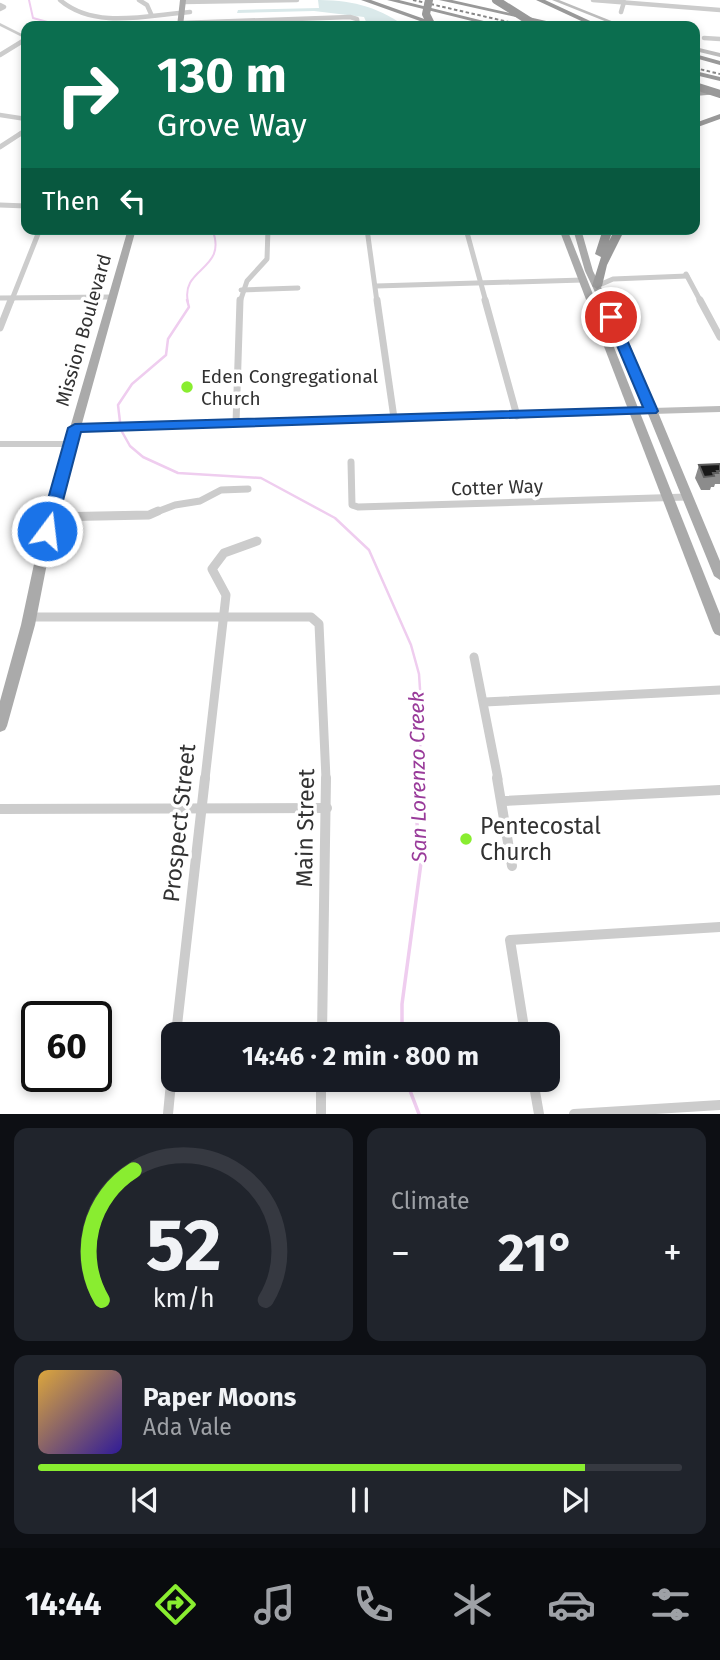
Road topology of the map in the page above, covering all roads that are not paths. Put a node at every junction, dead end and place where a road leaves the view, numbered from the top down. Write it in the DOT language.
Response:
graph roads {
  1 [pos="60,0"];
  2 [pos="139,0"];
  3 [pos="297,0"];
  4 [pos="358,0"];
  5 [pos="365,0"];
  6 [pos="390,0"];
  7 [pos="430,0"];
  8 [pos="442,0"];
  9 [pos="496,0"];
  10 [pos="505,0"];
  11 [pos="539,0"];
  12 [pos="555,0"];
  13 [pos="593,0"];
  14 [pos="187,1"];
  15 [pos="624,2"];
  16 [pos="720,10"];
  17 [pos="186,12"];
  18 [pos="621,12"];
  19 [pos="151,14"];
  20 [pos="185,21"];
  21 [pos="325,21"];
  22 [pos="356,21"];
  23 [pos="409,21"];
  24 [pos="426,21"];
  25 [pos="430,21"];
  26 [pos="479,21"];
  27 [pos="518,21"];
  28 [pos="522,21"];
  29 [pos="529,21"];
  30 [pos="541,21"];
  31 [pos="586,21"];
  32 [pos="608,21"];
  33 [pos="0,24"];
  34 [pos="21,35"];
  35 [pos="704,38"];
  36 [pos="720,39"];
  37 [pos="21,41"];
  38 [pos="0,55"];
  39 [pos="700,56"];
  40 [pos="720,61"];
  41 [pos="700,74"];
  42 [pos="720,79"];
  43 [pos="700,82"];
  44 [pos="700,90"];
  45 [pos="719,90"];
  46 [pos="0,115"];
  47 [pos="21,115"];
  48 [pos="720,116"];
  49 [pos="17,118"];
  50 [pos="21,118"];
  51 [pos="700,124"];
  52 [pos="21,133"];
  53 [pos="0,147"];
  54 [pos="0,205"];
  55 [pos="21,206"];
  56 [pos="38,235"];
  57 [pos="130,235"];
  58 [pos="268,235"];
  59 [pos="368,235"];
  60 [pos="468,235"];
  61 [pos="565,235"];
  62 [pos="579,235"];
  63 [pos="614,235"];
  64 [pos="583,279"];
  65 [pos="481,283"];
  66 [pos="376,286"];
  67 [pos="597,286"];
  68 [pos="298,288"];
  69 [pos="241,290"];
  70 [pos="112,297"];
  71 [pos="0,298"];
  72 [pos="13,298"];
  73 [pos="0,328"];
  74 [pos="720,337"];
  75 [pos="720,409"];
  76 [pos="634,411"];
  77 [pos="651,411"];
  78 [pos="517,416"];
  79 [pos="394,418"];
  80 [pos="236,423"];
  81 [pos="75,428"];
  82 [pos="0,444"];
  83 [pos="71,444"];
  84 [pos="351,462"];
  85 [pos="248,489"];
  86 [pos="687,497"];
  87 [pos="668,498"];
  88 [pos="50,517"];
  89 [pos="257,541"];
  90 [pos="720,576"];
  91 [pos="223,615"];
  92 [pos="30,617"];
  93 [pos="720,631"];
  94 [pos="474,657"];
  95 [pos="720,690"];
  96 [pos="485,702"];
  97 [pos="0,726"];
  98 [pos="720,790"];
  99 [pos="503,801"];
  100 [pos="203,808"];
  101 [pos="327,808"];
  102 [pos="0,809"];
  103 [pos="512,866"];
  104 [pos="720,927"];
  105 [pos="177,1022"];
  106 [pos="322,1022"];
  107 [pos="523,1022"];
  108 [pos="170,1092"];
  109 [pos="321,1092"];
  110 [pos="535,1092"];
  111 [pos="720,1105"];
  112 [pos="168,1114"];
  113 [pos="321,1114"];
  114 [pos="539,1114"];
  115 [pos="574,1114"];
  1 -- 19 [label="street"];
  2 -- 19 [label="street"];
  3 -- 14 [label="street"];
  4 -- 23 [label="highway"];
  5 -- 24 [label="highway"];
  6 -- 26 [label="highway"];
  7 -- 25 [label="highway, bridge"];
  7 -- 28 [label="highway"];
  8 -- 30 [label="highway"];
  9 -- 29 [label="highway, bridge"];
  10 -- 27 [label="highway, bridge"];
  11 -- 31 [label="highway"];
  12 -- 32 [label="main road"];
  13 -- 15 [label="street"];
  14 -- 17 [label="main road"];
  15 -- 16 [label="street"];
  15 -- 18 [label="street"];
  17 -- 19 [label="street"];
  17 -- 20 [label="main road"];
  21 -- 22 [label="street"];
  33 -- 34 [label="street"];
  35 -- 36 [label="street"];
  37 -- 38 [label="street"];
  39 -- 40 [label="highway"];
  41 -- 42 [label="highway"];
  43 -- 45 [label="highway"];
  44 -- 45 [label="highway, bridge"];
  46 -- 49 [label="street"];
  47 -- 49 [label="street"];
  48 -- 51 [label="highway"];
  49 -- 50 [label="street"];
  52 -- 53 [label="street"];
  54 -- 55 [label="street"];
  56 -- 72 [label="street"];
  57 -- 70 [label="main road, Mission Boulevard"];
  58 -- 69 [label="street"];
  59 -- 66 [label="street"];
  60 -- 65 [label="street"];
  61 -- 64 [label="main road"];
  62 -- 67 [label="main road"];
  63 -- 67 [label="highway"];
  64 -- 65 [label="street"];
  64 -- 76 [label="main road"];
  65 -- 66 [label="street"];
  65 -- 78 [label="street"];
  66 -- 79 [label="street"];
  67 -- 74 [label="street"];
  67 -- 77 [label="main road"];
  68 -- 69 [label="street"];
  69 -- 80 [label="street"];
  70 -- 72 [label="street"];
  70 -- 81 [label="main road, Mission Boulevard"];
  71 -- 72 [label="street"];
  72 -- 73 [label="street"];
  75 -- 77 [label="main road"];
  76 -- 77 [label="main road"];
  76 -- 78 [label="main road"];
  76 -- 87 [label="main road"];
  77 -- 86 [label="main road"];
  78 -- 79 [label="main road"];
  79 -- 80 [label="main road"];
  80 -- 81 [label="main road"];
  81 -- 83 [label="main road, Mission Boulevard"];
  82 -- 83 [label="street"];
  83 -- 88 [label="main road, Mission Boulevard"];
  84 -- 87 [label="street, Cotter Way"];
  85 -- 88 [label="street"];
  86 -- 87 [label="street, Cotter Way"];
  86 -- 90 [label="main road"];
  87 -- 93 [label="main road"];
  88 -- 92 [label="main road, Mission Boulevard"];
  89 -- 91 [label="street, Prospect Street"];
  91 -- 92 [label="street"];
  91 -- 100 [label="street, Prospect Street"];
  91 -- 101 [label="street, Main Street"];
  92 -- 97 [label="main road, Mission Boulevard"];
  94 -- 96 [label="street"];
  95 -- 96 [label="street"];
  96 -- 99 [label="street"];
  98 -- 99 [label="street"];
  99 -- 103 [label="street"];
  100 -- 101 [label="street"];
  100 -- 102 [label="street"];
  100 -- 105 [label="street, Prospect Street"];
  101 -- 106 [label="street, Main Street"];
  104 -- 107 [label="street"];
  108 -- 112 [label="street"];
  109 -- 113 [label="street"];
  110 -- 114 [label="street"];
  111 -- 115 [label="street"];
}
